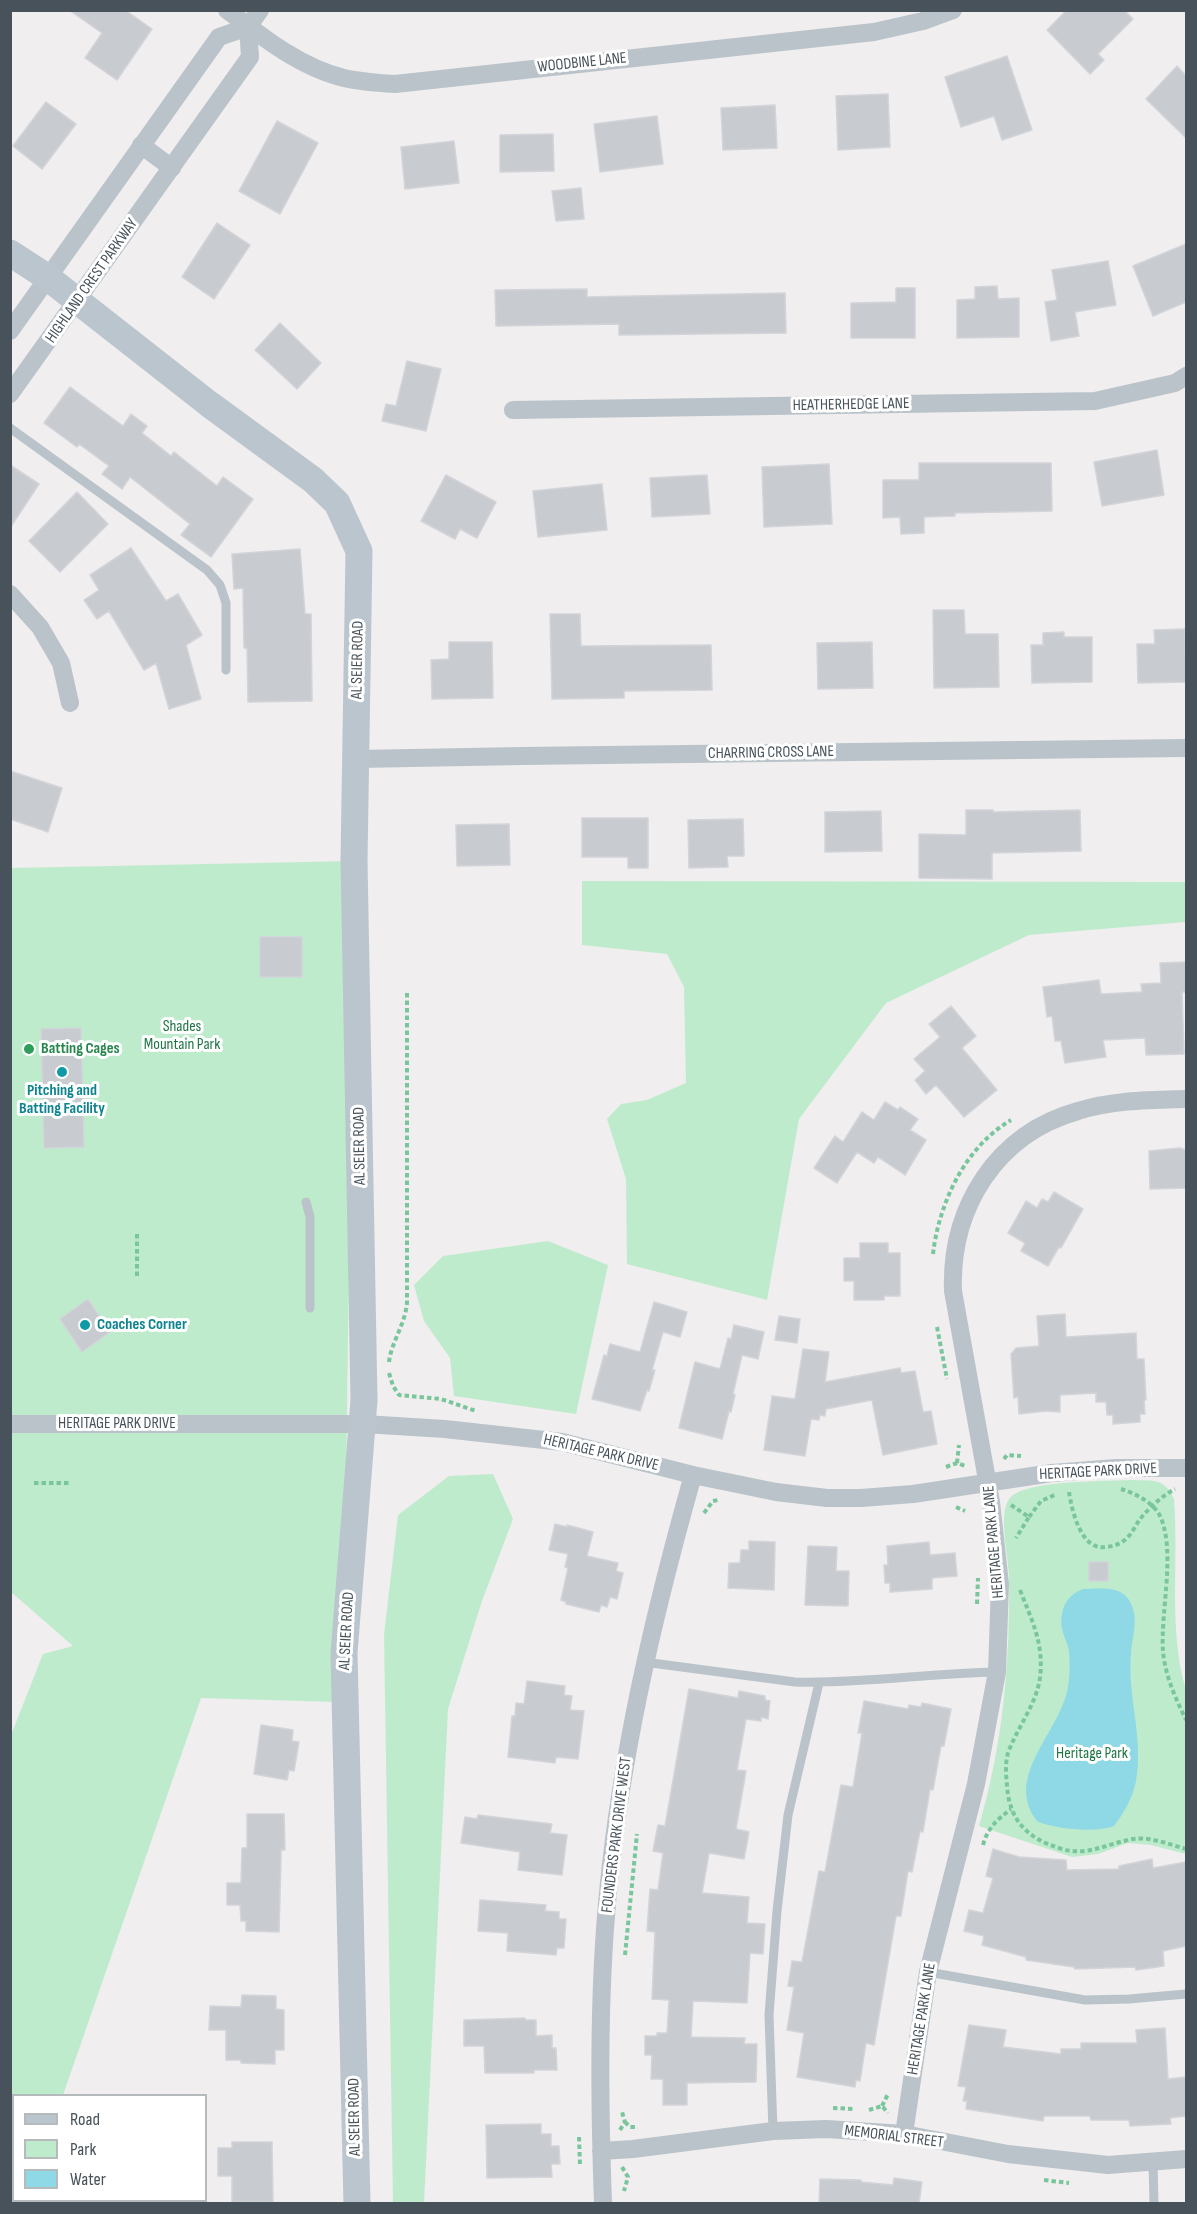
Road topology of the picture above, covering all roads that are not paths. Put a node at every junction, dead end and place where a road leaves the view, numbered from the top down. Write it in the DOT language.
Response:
graph roads {
  1 [pos="227,10"];
  2 [pos="260,10"];
  3 [pos="953,10"];
  4 [pos="248,27"];
  5 [pos="141,145"];
  6 [pos="172,168"];
  7 [pos="10,253"];
  8 [pos="47,277"];
  9 [pos="78,301"];
  10 [pos="10,331"];
  11 [pos="1186,376"];
  12 [pos="10,394"];
  13 [pos="513,410"];
  14 [pos="10,428"];
  15 [pos="10,594"];
  16 [pos="226,670"];
  17 [pos="70,702"];
  18 [pos="1186,748"];
  19 [pos="357,759"];
  20 [pos="1186,1099"];
  21 [pos="306,1202"];
  22 [pos="310,1308"];
  23 [pos="10,1424"];
  24 [pos="364,1425"];
  25 [pos="1186,1468"];
  26 [pos="693,1475"];
  27 [pos="988,1481"];
  28 [pos="644,1662"];
  29 [pos="997,1672"];
  30 [pos="819,1683"];
  31 [pos="928,1972"];
  32 [pos="1186,1994"];
  33 [pos="773,2131"];
  34 [pos="904,2134"];
  35 [pos="601,2151"];
  36 [pos="1186,2159"];
  37 [pos="1153,2162"];
  38 [pos="357,2204"];
  39 [pos="603,2204"];
  40 [pos="1154,2204"];
  1 -- 4 [label="street, WOODBINE LANE"];
  2 -- 4 [label="street"];
  3 -- 4 [label="street, WOODBINE LANE"];
  4 -- 5 [label="street"];
  4 -- 6 [label="street, HIGHLAND CREST PARKWAY"];
  5 -- 6 [label="street"];
  5 -- 8 [label="street"];
  6 -- 9 [label="street, HIGHLAND CREST PARKWAY"];
  7 -- 8 [label="street, AL SEIER ROAD"];
  8 -- 9 [label="street, AL SEIER ROAD"];
  8 -- 10 [label="street"];
  9 -- 12 [label="street, HIGHLAND CREST PARKWAY"];
  9 -- 19 [label="street, AL SEIER ROAD"];
  11 -- 13 [label="street, HEATHERHEDGE LANE"];
  14 -- 16 [label="lane"];
  15 -- 17 [label="street"];
  18 -- 19 [label="street, CHARRING CROSS LANE"];
  19 -- 24 [label="street, AL SEIER ROAD"];
  20 -- 27 [label="street, HERITAGE PARK LANE"];
  21 -- 22 [label="lane"];
  23 -- 24 [label="street, HERITAGE PARK DRIVE"];
  24 -- 26 [label="street, HERITAGE PARK DRIVE"];
  24 -- 38 [label="street, AL SEIER ROAD"];
  25 -- 27 [label="street, HERITAGE PARK DRIVE"];
  26 -- 27 [label="street, HERITAGE PARK DRIVE"];
  26 -- 28 [label="street, FOUNDERS PARK DRIVE WEST"];
  27 -- 29 [label="street, HERITAGE PARK LANE"];
  28 -- 30 [label="lane"];
  28 -- 35 [label="street, FOUNDERS PARK DRIVE WEST"];
  29 -- 30 [label="lane"];
  29 -- 31 [label="street, HERITAGE PARK LANE"];
  30 -- 33 [label="lane"];
  31 -- 32 [label="lane"];
  31 -- 34 [label="street, HERITAGE PARK LANE"];
  33 -- 34 [label="street, MEMORIAL STREET"];
  33 -- 35 [label="street, MEMORIAL STREET"];
  34 -- 37 [label="street, MEMORIAL STREET"];
  35 -- 39 [label="street, FOUNDERS PARK DRIVE WEST"];
  36 -- 37 [label="street, MEMORIAL STREET"];
  37 -- 40 [label="lane"];
}
